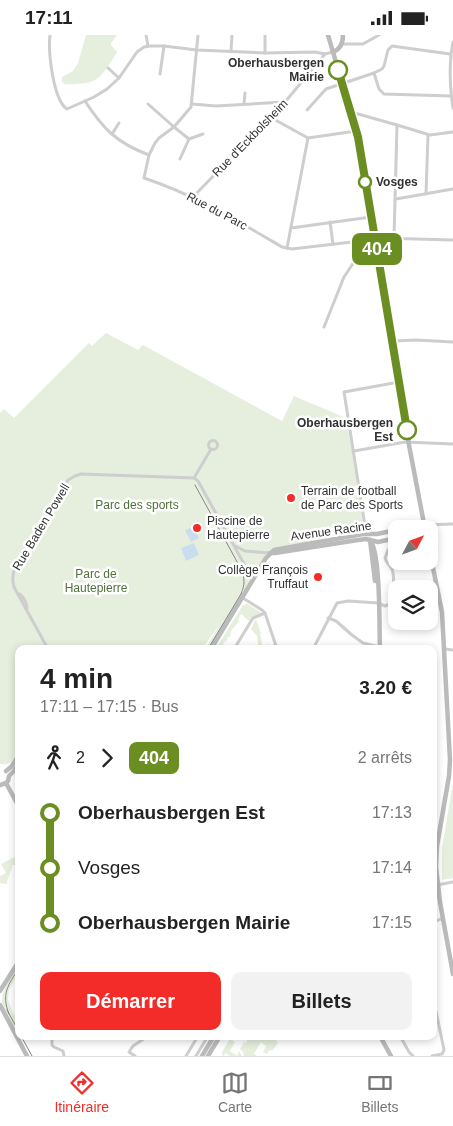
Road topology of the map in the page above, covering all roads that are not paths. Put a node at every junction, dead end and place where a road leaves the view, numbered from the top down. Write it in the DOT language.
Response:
graph roads {
  1 [pos="50,35"];
  2 [pos="146,35"];
  3 [pos="198,35"];
  4 [pos="232,35"];
  5 [pos="265,35"];
  6 [pos="336,35"];
  7 [pos="343,35"];
  8 [pos="379,35"];
  9 [pos="329,36"];
  10 [pos="453,42"];
  11 [pos="342,44"];
  12 [pos="148,46"];
  13 [pos="164,46"];
  14 [pos="197,50"];
  15 [pos="231,51"];
  16 [pos="333,52"];
  17 [pos="265,53"];
  18 [pos="325,54"];
  19 [pos="450,54"];
  20 [pos="108,68"];
  21 [pos="452,70"];
  22 [pos="374,73"];
  23 [pos="160,74"];
  24 [pos="119,78"];
  25 [pos="342,83"];
  26 [pos="245,93"];
  27 [pos="451,96"];
  28 [pos="85,101"];
  29 [pos="285,102"];
  30 [pos="148,103"];
  31 [pos="192,104"];
  32 [pos="244,104"];
  33 [pos="453,108"];
  34 [pos="307,111"];
  35 [pos="351,112"];
  36 [pos="270,117"];
  37 [pos="119,123"];
  38 [pos="397,125"];
  39 [pos="174,127"];
  40 [pos="356,131"];
  41 [pos="453,132"];
  42 [pos="203,133"];
  43 [pos="112,134"];
  44 [pos="428,135"];
  45 [pos="308,138"];
  46 [pos="189,139"];
  47 [pos="149,155"];
  48 [pos="180,159"];
  49 [pos="453,189"];
  50 [pos="426,194"];
  51 [pos="193,197"];
  52 [pos="396,199"];
  53 [pos="371,217"];
  54 [pos="330,223"];
  55 [pos="291,228"];
  56 [pos="394,238"];
  57 [pos="375,239"];
  58 [pos="369,240"];
  59 [pos="453,240"];
  60 [pos="333,244"];
  61 [pos="288,248"];
  62 [pos="324,327"];
  63 [pos="393,341"];
  64 [pos="453,342"];
  65 [pos="399,382"];
  66 [pos="409,442"];
  67 [pos="453,444"];
  68 [pos="211,449"];
  69 [pos="354,451"];
  70 [pos="194,478"];
  71 [pos="423,520"];
  72 [pos="453,524"];
  73 [pos="438,526"];
  74 [pos="388,532"];
  75 [pos="367,535"];
  76 [pos="388,539"];
  77 [pos="370,540"];
  78 [pos="232,544"];
  79 [pos="388,550"];
  80 [pos="247,551"];
  81 [pos="270,553"];
  82 [pos="241,561"];
  83 [pos="388,565"];
  84 [pos="391,570"];
  85 [pos="433,570"];
  86 [pos="253,581"];
  87 [pos="243,598"];
  88 [pos="378,603"];
  89 [pos="265,613"];
  90 [pos="328,618"];
  91 [pos="46,645"];
  92 [pos="214,645"];
  93 [pos="236,645"];
  94 [pos="275,645"];
  95 [pos="315,645"];
  96 [pos="370,645"];
  97 [pos="380,645"];
  98 [pos="445,649"];
  99 [pos="453,649"];
  100 [pos="451,743"];
  101 [pos="15,761"];
  102 [pos="451,768"];
  103 [pos="5,772"];
  104 [pos="6,783"];
  105 [pos="0,785"];
  106 [pos="15,800"];
  107 [pos="437,849"];
  108 [pos="453,882"];
  109 [pos="437,886"];
  110 [pos="437,891"];
  111 [pos="443,919"];
  112 [pos="437,921"];
  113 [pos="451,949"];
  114 [pos="15,967"];
  115 [pos="453,974"];
  116 [pos="1,989"];
  117 [pos="0,997"];
  118 [pos="0,1005"];
  119 [pos="437,1016"];
  120 [pos="15,1030"];
  121 [pos="20,1040"];
  122 [pos="52,1040"];
  123 [pos="141,1040"];
  124 [pos="196,1040"];
  125 [pos="206,1040"];
  126 [pos="212,1040"];
  127 [pos="218,1040"];
  128 [pos="382,1040"];
  129 [pos="402,1040"];
  130 [pos="27,1056"];
  131 [pos="64,1056"];
  132 [pos="135,1056"];
  133 [pos="186,1056"];
  134 [pos="196,1056"];
  135 [pos="202,1056"];
  136 [pos="208,1056"];
  137 [pos="391,1056"];
  138 [pos="413,1056"];
  139 [pos="432,1056"];
  1 -- 28 [label="street"];
  2 -- 12 [label="street"];
  3 -- 14 [label="street"];
  4 -- 15 [label="street"];
  5 -- 17 [label="street"];
  6 -- 9 [label="main road"];
  7 -- 11 [label="main road"];
  8 -- 11 [label="street"];
  9 -- 16 [label="main road"];
  10 -- 19 [label="street"];
  11 -- 16 [label="main road"];
  12 -- 13 [label="street"];
  12 -- 24 [label="street"];
  13 -- 14 [label="street"];
  13 -- 23 [label="street"];
  14 -- 15 [label="street"];
  14 -- 31 [label="street"];
  15 -- 17 [label="street"];
  16 -- 18 [label="street"];
  16 -- 25 [label="main road"];
  17 -- 18 [label="street"];
  18 -- 29 [label="street, Rue d'Eckbolsheim"];
  19 -- 21 [label="street"];
  19 -- 22 [label="street"];
  20 -- 24 [label="street"];
  21 -- 27 [label="street"];
  22 -- 25 [label="street"];
  22 -- 27 [label="street"];
  24 -- 28 [label="street"];
  25 -- 34 [label="street"];
  25 -- 35 [label="main road"];
  26 -- 32 [label="street"];
  27 -- 33 [label="street"];
  28 -- 43 [label="street"];
  29 -- 32 [label="street"];
  29 -- 36 [label="street, Rue d'Eckbolsheim"];
  30 -- 39 [label="street"];
  31 -- 32 [label="street"];
  31 -- 39 [label="street"];
  35 -- 38 [label="street"];
  35 -- 40 [label="main road"];
  36 -- 45 [label="street"];
  36 -- 51 [label="street, Rue d'Eckbolsheim"];
  37 -- 43 [label="street"];
  38 -- 44 [label="street"];
  38 -- 52 [label="street"];
  39 -- 46 [label="street"];
  39 -- 47 [label="street"];
  40 -- 45 [label="street"];
  40 -- 53 [label="main road"];
  41 -- 44 [label="street"];
  42 -- 46 [label="street"];
  43 -- 47 [label="street"];
  44 -- 50 [label="street"];
  45 -- 55 [label="street"];
  46 -- 48 [label="street"];
  47 -- 51 [label="street, Rue du Parc"];
  49 -- 50 [label="street"];
  50 -- 52 [label="street"];
  51 -- 61 [label="street, Rue du Parc"];
  52 -- 56 [label="street"];
  53 -- 54 [label="street"];
  53 -- 57 [label="main road"];
  54 -- 55 [label="street"];
  54 -- 60 [label="street"];
  55 -- 61 [label="street"];
  56 -- 57 [label="street"];
  56 -- 59 [label="street"];
  57 -- 58 [label="street"];
  57 -- 63 [label="main road"];
  58 -- 60 [label="street"];
  58 -- 62 [label="street"];
  60 -- 61 [label="street"];
  63 -- 64 [label="street"];
  63 -- 65 [label="main road"];
  65 -- 66 [label="main road"];
  65 -- 69 [label="street"];
  66 -- 67 [label="street"];
  66 -- 69 [label="street"];
  66 -- 71 [label="main road"];
  68 -- 70 [label="street"];
  69 -- 75 [label="street"];
  70 -- 78 [label="street"];
  70 -- 91 [label="street, Rue Baden Powell"];
  72 -- 73 [label="street"];
  74 -- 75 [label="main road, Avenue Racine"];
  75 -- 77 [label="main road"];
  75 -- 81 [label="main road, Avenue Racine"];
  76 -- 77 [label="main road, Avenue Racine"];
  77 -- 81 [label="main road, Avenue Racine"];
  77 -- 88 [label="main road"];
  78 -- 80 [label="street"];
  78 -- 82 [label="street"];
  79 -- 83 [label="street"];
  80 -- 81 [label="street"];
  80 -- 82 [label="street"];
  81 -- 86 [label="main road"];
  82 -- 86 [label="street"];
  84 -- 88 [label="street"];
  85 -- 98 [label="main road"];
  86 -- 87 [label="main road"];
  87 -- 89 [label="street"];
  87 -- 92 [label="main road"];
  88 -- 90 [label="street"];
  88 -- 97 [label="main road"];
  89 -- 93 [label="street"];
  89 -- 94 [label="street"];
  90 -- 95 [label="street"];
  90 -- 96 [label="street"];
  98 -- 99 [label="street"];
  98 -- 100 [label="main road"];
  100 -- 102 [label="main road"];
  101 -- 103 [label="main road"];
  102 -- 107 [label="main road"];
  103 -- 104 [label="main road"];
  104 -- 105 [label="main road"];
  104 -- 106 [label="main road"];
  108 -- 109 [label="street"];
  110 -- 111 [label="main road"];
  111 -- 112 [label="street"];
  111 -- 113 [label="main road"];
  113 -- 115 [label="main road"];
  114 -- 116 [label="main road"];
  116 -- 117 [label="main road"];
  118 -- 120 [label="main road"];
  119 -- 139 [label="street"];
  121 -- 130 [label="main road"];
  122 -- 131 [label="street"];
  123 -- 132 [label="street"];
  124 -- 133 [label="street"];
  125 -- 134 [label="street"];
  126 -- 135 [label="main road"];
  127 -- 136 [label="main road"];
  128 -- 137 [label="main road"];
  129 -- 138 [label="street"];
}
